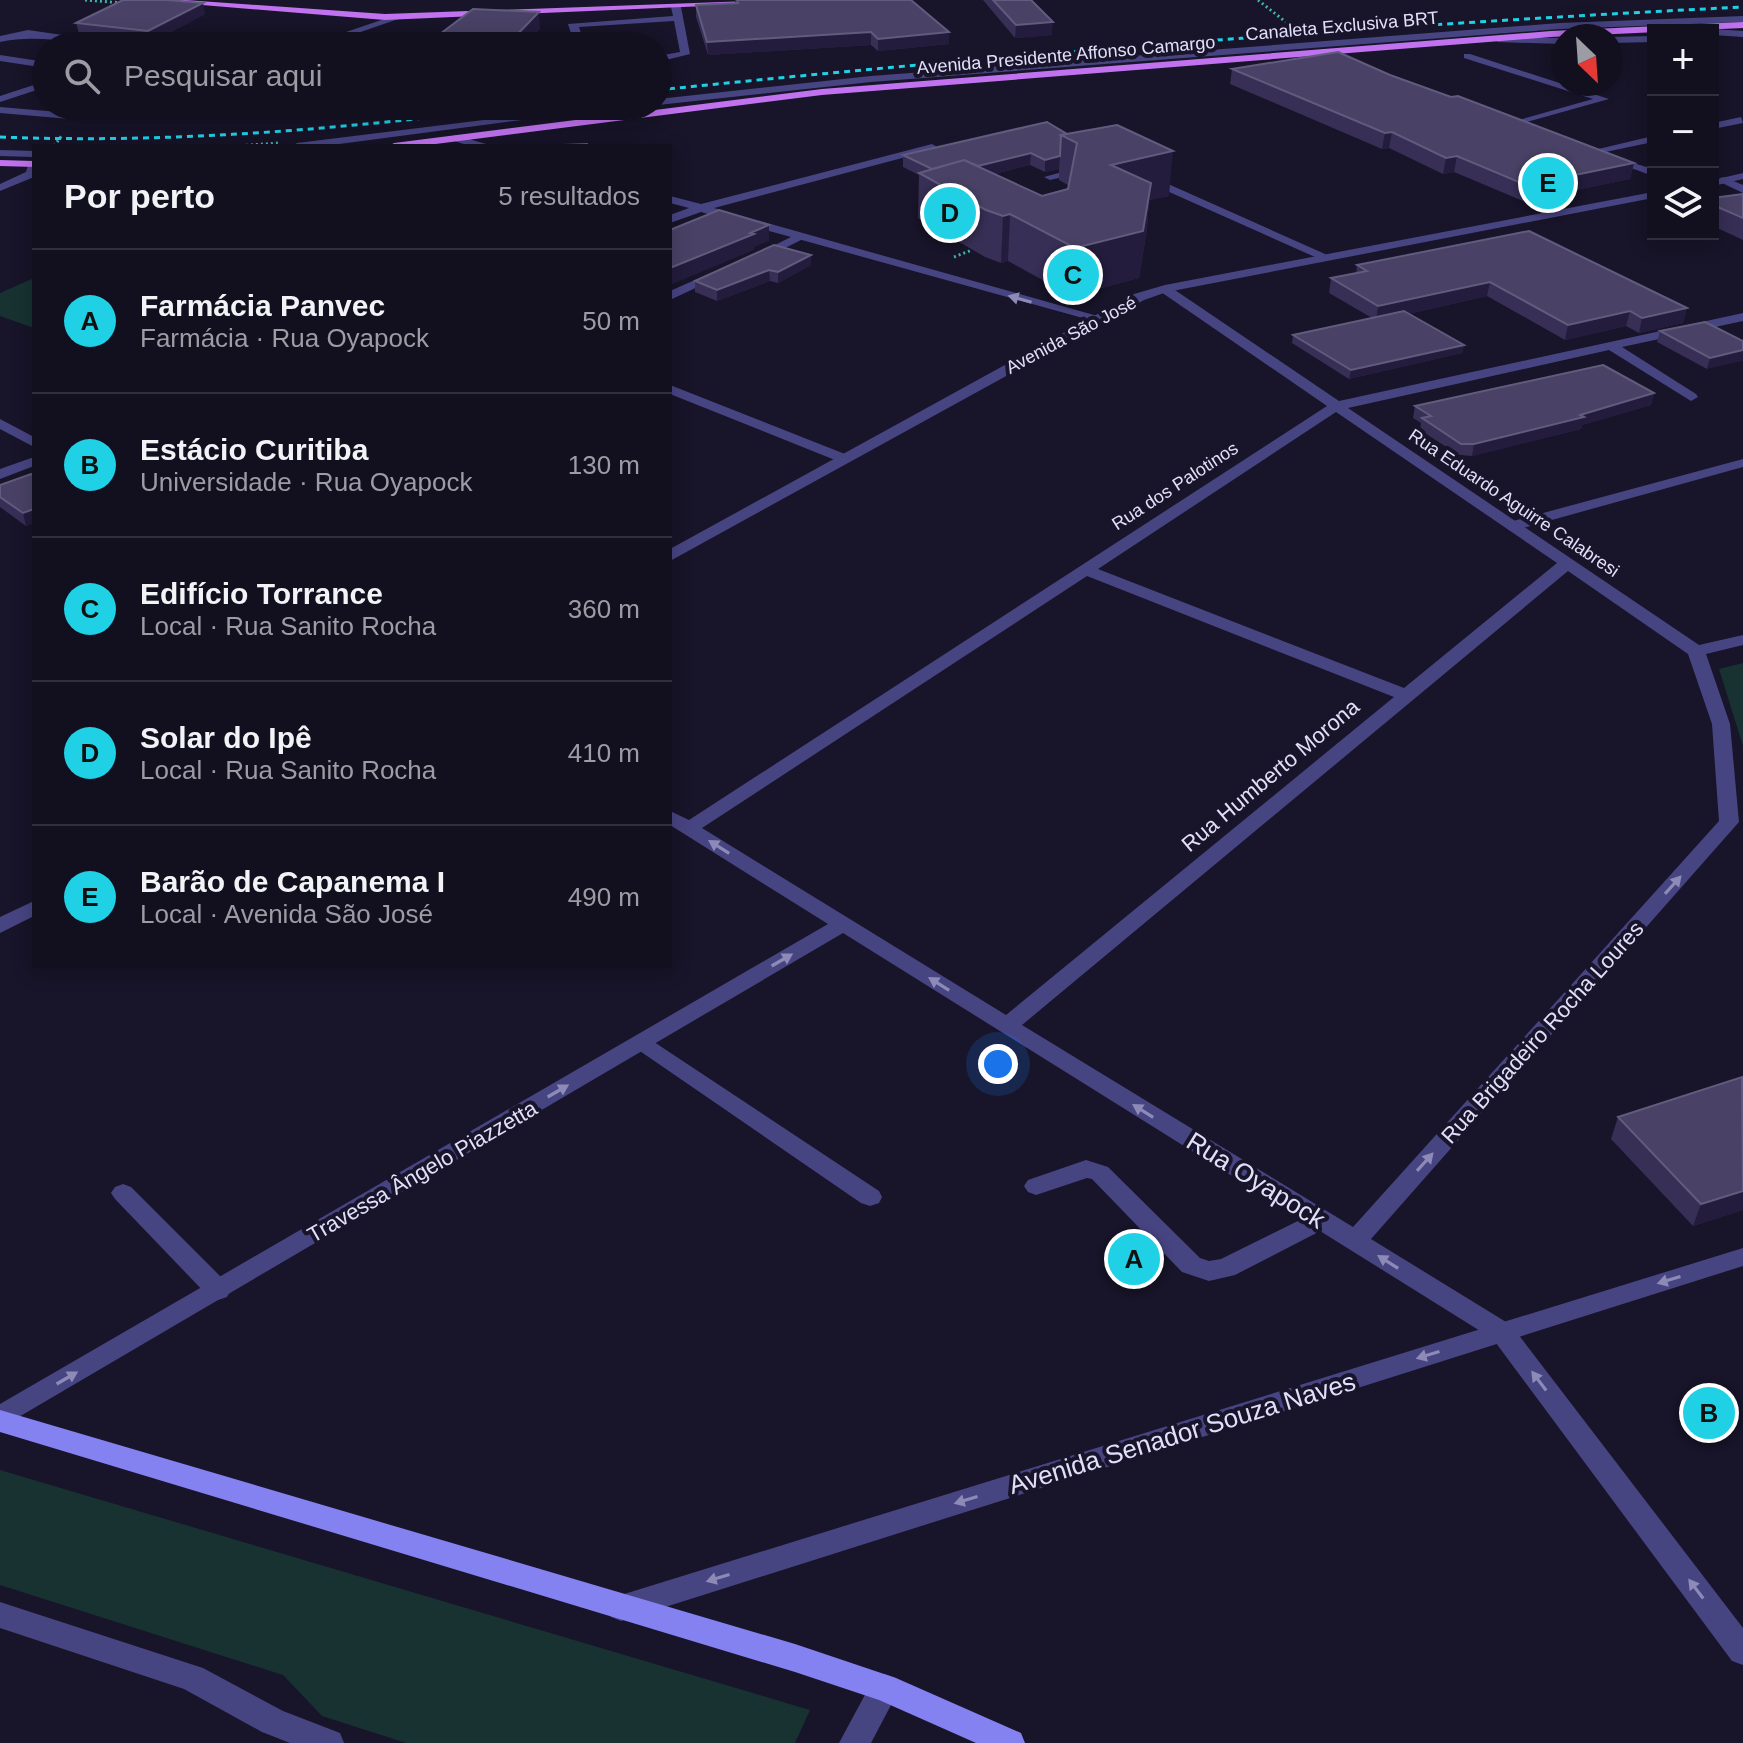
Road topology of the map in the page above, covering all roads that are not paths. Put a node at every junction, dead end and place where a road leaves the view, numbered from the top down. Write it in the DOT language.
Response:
graph roads {
  1 [pos="147,0"];
  2 [pos="774,0"];
  3 [pos="719,1"];
  4 [pos="676,4"];
  5 [pos="402,16"];
  6 [pos="679,18"];
  7 [pos="1743,19"];
  8 [pos="1743,25"];
  9 [pos="1719,26"];
  10 [pos="1647,29"];
  11 [pos="1623,30"];
  12 [pos="353,32"];
  13 [pos="576,32"];
  14 [pos="1719,32"];
  15 [pos="32,34"];
  16 [pos="1551,34"];
  17 [pos="1743,34"];
  18 [pos="0,39"];
  19 [pos="1492,39"];
  20 [pos="1647,39"];
  21 [pos="1623,40"];
  22 [pos="1551,42"];
  23 [pos="1321,53"];
  24 [pos="672,56"];
  25 [pos="1467,56"];
  26 [pos="0,58"];
  27 [pos="32,63"];
  28 [pos="1344,63"];
  29 [pos="32,89"];
  30 [pos="0,99"];
  31 [pos="672,100"];
  32 [pos="0,110"];
  33 [pos="672,111"];
  34 [pos="32,113"];
  35 [pos="1502,119"];
  36 [pos="510,120"];
  37 [pos="599,120"];
  38 [pos="1741,120"];
  39 [pos="1516,124"];
  40 [pos="1719,125"];
  41 [pos="1540,132"];
  42 [pos="455,138"];
  43 [pos="1647,140"];
  44 [pos="313,144"];
  45 [pos="409,144"];
  46 [pos="475,144"];
  47 [pos="1581,146"];
  48 [pos="932,147"];
  49 [pos="1596,151"];
  50 [pos="0,153"];
  51 [pos="32,160"];
  52 [pos="32,160"];
  53 [pos="0,163"];
  54 [pos="1096,166"];
  55 [pos="32,169"];
  56 [pos="1647,171"];
  57 [pos="1135,173"];
  58 [pos="1743,176"];
  59 [pos="1050,177"];
  60 [pos="1719,182"];
  61 [pos="1719,182"];
  62 [pos="0,188"];
  63 [pos="1743,190"];
  64 [pos="1647,196"];
  65 [pos="672,200"];
  66 [pos="700,208"];
  67 [pos="672,218"];
  68 [pos="801,237"];
  69 [pos="1328,258"];
  70 [pos="749,260"];
  71 [pos="736,266"];
  72 [pos="1165,289"];
  73 [pos="672,295"];
  74 [pos="1743,317"];
  75 [pos="1096,320"];
  76 [pos="1611,346"];
  77 [pos="672,390"];
  78 [pos="1691,397"];
  79 [pos="1336,406"];
  80 [pos="0,423"];
  81 [pos="32,442"];
  82 [pos="845,459"];
  83 [pos="32,462"];
  84 [pos="1742,463"];
  85 [pos="0,474"];
  86 [pos="1512,526"];
  87 [pos="672,555"];
  88 [pos="1567,563"];
  89 [pos="1084,569"];
  90 [pos="1743,640"];
  91 [pos="1696,651"];
  92 [pos="1405,695"];
  93 [pos="679,823"];
  94 [pos="1736,829"];
  95 [pos="32,908"];
  96 [pos="843,924"];
  97 [pos="0,926"];
  98 [pos="1006,1026"];
  99 [pos="642,1042"];
  100 [pos="1036,1186"];
  101 [pos="123,1193"];
  102 [pos="870,1197"];
  103 [pos="1321,1220"];
  104 [pos="1355,1241"];
  105 [pos="1743,1257"];
  106 [pos="218,1290"];
  107 [pos="1502,1332"];
  108 [pos="0,1419"];
  109 [pos="620,1608"];
  110 [pos="0,1615"];
  111 [pos="1743,1651"];
  112 [pos="885,1688"];
  113 [pos="329,1743"];
  114 [pos="854,1743"];
  115 [pos="1010,1743"];
  1 -- 5 [label="main road"];
  2 -- 3 [label="main road"];
  3 -- 4 [label="main road"];
  4 -- 5 [label="main road"];
  4 -- 6 [label="street"];
  5 -- 12 [label="street"];
  6 -- 13 [label="street"];
  6 -- 24 [label="street"];
  7 -- 31 [label="street, Canaleta Exclusiva BRT"];
  8 -- 9 [label="main road, Avenida Presidente Affonso Camargo"];
  10 -- 11 [label="main road, Avenida Presidente Affonso Camargo"];
  14 -- 17 [label="street"];
  15 -- 18 [label="street"];
  16 -- 19 [label="main road, Avenida Presidente Affonso Camargo"];
  19 -- 22 [label="street"];
  19 -- 23 [label="main road, Avenida Presidente Affonso Camargo"];
  20 -- 21 [label="street"];
  23 -- 28 [label="street"];
  23 -- 33 [label="main road, Avenida Presidente Affonso Camargo"];
  25 -- 39 [label="street"];
  26 -- 27 [label="street"];
  29 -- 30 [label="street"];
  32 -- 34 [label="street"];
  35 -- 39 [label="street"];
  36 -- 44 [label="street"];
  37 -- 42 [label="main road, Avenida Presidente Affonso Camargo"];
  38 -- 40 [label="street"];
  39 -- 41 [label="street"];
  42 -- 45 [label="main road, Avenida Presidente Affonso Camargo"];
  42 -- 46 [label="street"];
  43 -- 49 [label="street"];
  47 -- 49 [label="street"];
  48 -- 66 [label="street"];
  49 -- 56 [label="street"];
  50 -- 51 [label="street"];
  52 -- 53 [label="main road"];
  54 -- 59 [label="street"];
  55 -- 62 [label="street"];
  57 -- 69 [label="street"];
  58 -- 60 [label="street"];
  61 -- 63 [label="street"];
  64 -- 69 [label="street, Avenida São José"];
  65 -- 66 [label="street"];
  66 -- 67 [label="street"];
  66 -- 68 [label="street"];
  68 -- 70 [label="street"];
  75 -- 68 [label="street, one-way"];
  69 -- 72 [label="street, Avenida São José"];
  71 -- 73 [label="street"];
  72 -- 75 [label="street, Avenida São José"];
  72 -- 79 [label="street, Rua Eduardo Aguirre Calabresi"];
  74 -- 76 [label="street, Rua dos Palotinos"];
  75 -- 82 [label="street, Avenida São José"];
  76 -- 78 [label="street"];
  76 -- 79 [label="street, Rua dos Palotinos"];
  77 -- 82 [label="street"];
  79 -- 86 [label="street, Rua Eduardo Aguirre Calabresi"];
  79 -- 89 [label="street, Rua dos Palotinos"];
  80 -- 81 [label="street"];
  82 -- 87 [label="street, Avenida São José"];
  83 -- 85 [label="street"];
  84 -- 86 [label="street"];
  86 -- 88 [label="street, Rua Eduardo Aguirre Calabresi"];
  88 -- 91 [label="street, Rua Eduardo Aguirre Calabresi"];
  88 -- 92 [label="street, Rua Humberto Morona"];
  89 -- 92 [label="street"];
  89 -- 93 [label="street, Rua dos Palotinos"];
  90 -- 91 [label="street"];
  91 -- 94 [label="street"];
  92 -- 98 [label="street, Rua Humberto Morona"];
  96 -- 93 [label="street, Rua Oyapock, one-way"];
  104 -- 94 [label="street, Rua Brigadeiro Rocha Loures, one-way"];
  95 -- 97 [label="street"];
  98 -- 96 [label="street, Rua Oyapock, one-way"];
  99 -- 96 [label="street, Travessa Ângelo Piazzetta, one-way"];
  103 -- 98 [label="street, Rua Oyapock, one-way"];
  99 -- 102 [label="street"];
  106 -- 99 [label="street, Travessa Ângelo Piazzetta, one-way"];
  100 -- 103 [label="street"];
  101 -- 106 [label="street"];
  103 -- 104 [label="street, Rua Oyapock"];
  107 -- 104 [label="street, Rua Oyapock, one-way"];
  105 -- 107 [label="street, Avenida Senador Souza Naves, one-way"];
  108 -- 106 [label="street, Travessa Ângelo Piazzetta, one-way"];
  107 -- 109 [label="street, Avenida Senador Souza Naves, one-way"];
  111 -- 107 [label="street, Rua Oyapock, one-way"];
  108 -- 109 [label="main road"];
  109 -- 112 [label="main road"];
  110 -- 113 [label="street"];
  112 -- 114 [label="street"];
  112 -- 115 [label="main road"];
}
